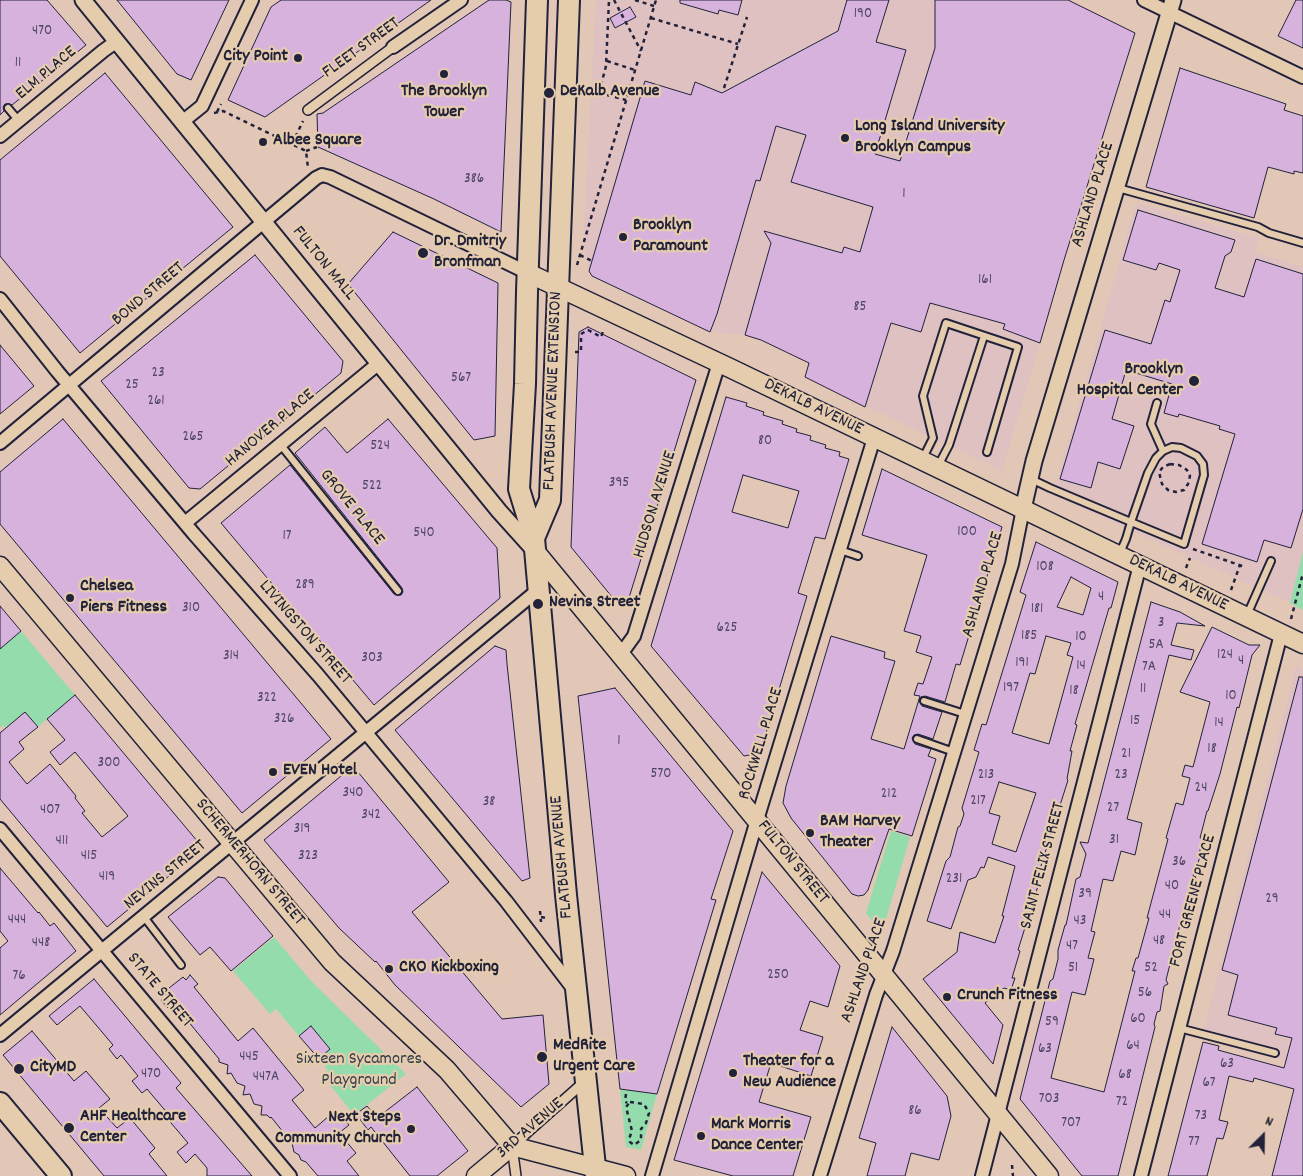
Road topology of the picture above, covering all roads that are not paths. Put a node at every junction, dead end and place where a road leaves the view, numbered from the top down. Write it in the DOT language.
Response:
graph roads {
  1 [pos="83,0"];
  2 [pos="252,0"];
  3 [pos="462,0"];
  4 [pos="537,0"];
  5 [pos="569,0"];
  6 [pos="1144,0"];
  7 [pos="1171,6"];
  8 [pos="117,41"];
  9 [pos="393,47"];
  10 [pos="1303,77"];
  11 [pos="8,108"];
  12 [pos="308,110"];
  13 [pos="18,120"];
  14 [pos="182,122"];
  15 [pos="0,136"];
  16 [pos="322,175"];
  17 [pos="1116,188"];
  18 [pos="264,222"];
  19 [pos="1303,243"];
  20 [pos="528,273"];
  21 [pos="557,286"];
  22 [pos="0,299"];
  23 [pos="984,336"];
  24 [pos="379,362"];
  25 [pos="719,363"];
  26 [pos="69,385"];
  27 [pos="1157,404"];
  28 [pos="874,438"];
  29 [pos="0,443"];
  30 [pos="280,444"];
  31 [pos="1163,451"];
  32 [pos="987,452"];
  33 [pos="930,465"];
  34 [pos="1030,479"];
  35 [pos="1023,509"];
  36 [pos="1131,522"];
  37 [pos="185,523"];
  38 [pos="534,544"];
  39 [pos="840,550"];
  40 [pos="1119,555"];
  41 [pos="858,556"];
  42 [pos="1271,561"];
  43 [pos="1140,565"];
  44 [pos="0,566"];
  45 [pos="538,590"];
  46 [pos="398,591"];
  47 [pos="1246,617"];
  48 [pos="1281,634"];
  49 [pos="1303,644"];
  50 [pos="621,654"];
  51 [pos="924,702"];
  52 [pos="966,714"];
  53 [pos="365,733"];
  54 [pos="917,739"];
  55 [pos="954,752"];
  56 [pos="757,820"];
  57 [pos="0,829"];
  58 [pos="233,844"];
  59 [pos="144,916"];
  60 [pos="102,951"];
  61 [pos="181,965"];
  62 [pos="883,975"];
  63 [pos="576,993"];
  64 [pos="1179,1028"];
  65 [pos="0,1035"];
  66 [pos="1276,1053"];
  67 [pos="586,1081"];
  68 [pos="0,1103"];
  69 [pos="998,1113"];
  70 [pos="512,1146"];
  71 [pos="595,1172"];
  72 [pos="61,1176"];
  73 [pos="290,1176"];
  74 [pos="476,1176"];
  75 [pos="516,1176"];
  76 [pos="626,1176"];
  77 [pos="652,1176"];
  78 [pos="820,1176"];
  79 [pos="982,1176"];
  80 [pos="1049,1176"];
  81 [pos="1141,1176"];
  1 -- 8 [label="street, FULTON MALL"];
  2 -- 14 [label="street"];
  3 -- 9 [label="street, FLEET STREET"];
  4 -- 20 [label="main road, FLATBUSH AVENUE EXTENSION"];
  5 -- 21 [label="main road, FLATBUSH AVENUE EXTENSION"];
  6 -- 7 [label="street"];
  7 -- 10 [label="street"];
  7 -- 17 [label="street, ASHLAND PLACE"];
  8 -- 13 [label="street, ELM PLACE"];
  8 -- 14 [label="street, FULTON MALL"];
  9 -- 12 [label="street, FLEET STREET"];
  11 -- 13 [label="lane"];
  13 -- 15 [label="street, ELM PLACE"];
  14 -- 18 [label="street, FULTON MALL"];
  16 -- 18 [label="street, BOND STREET"];
  16 -- 20 [label="street, DEKALB AVENUE"];
  17 -- 19 [label="lane"];
  17 -- 34 [label="street, ASHLAND PLACE"];
  18 -- 24 [label="street, FULTON MALL"];
  18 -- 26 [label="street, BOND STREET"];
  20 -- 21 [label="main road, DEKALB AVENUE"];
  20 -- 38 [label="main road, FLATBUSH AVENUE EXTENSION"];
  21 -- 25 [label="main road, DEKALB AVENUE"];
  21 -- 38 [label="main road, FLATBUSH AVENUE EXTENSION"];
  22 -- 26 [label="street, LIVINGSTON STREET"];
  23 -- 32 [label="lane"];
  23 -- 33 [label="lane"];
  23 -- 33 [label="lane"];
  24 -- 30 [label="street, HANOVER PLACE"];
  24 -- 38 [label="street, FULTON MALL"];
  25 -- 28 [label="main road, DEKALB AVENUE"];
  25 -- 50 [label="street, HUDSON AVENUE"];
  26 -- 29 [label="street, BOND STREET"];
  26 -- 37 [label="street, LIVINGSTON STREET"];
  27 -- 31 [label="lane"];
  28 -- 33 [label="main road, DEKALB AVENUE"];
  28 -- 39 [label="street, ROCKWELL PLACE"];
  30 -- 37 [label="street, HANOVER PLACE"];
  30 -- 46 [label="lane, GROVE PLACE"];
  31 -- 36 [label="lane"];
  31 -- 36 [label="lane"];
  33 -- 35 [label="main road, DEKALB AVENUE"];
  34 -- 35 [label="street, ASHLAND PLACE"];
  34 -- 36 [label="lane"];
  35 -- 40 [label="main road, DEKALB AVENUE"];
  35 -- 52 [label="street, ASHLAND PLACE"];
  36 -- 40 [label="lane"];
  37 -- 53 [label="street, LIVINGSTON STREET"];
  38 -- 45 [label="main road, FLATBUSH AVENUE"];
  38 -- 50 [label="main road, FULTON STREET"];
  39 -- 41 [label="lane"];
  39 -- 56 [label="street, ROCKWELL PLACE"];
  40 -- 43 [label="main road, DEKALB AVENUE"];
  42 -- 47 [label="lane"];
  43 -- 47 [label="main road, DEKALB AVENUE"];
  43 -- 69 [label="street, SAINT FELIX STREET"];
  44 -- 58 [label="main road, SCHERMERHORN STREET"];
  45 -- 53 [label="street, NEVINS STREET"];
  45 -- 63 [label="main road, FLATBUSH AVENUE"];
  47 -- 48 [label="main road, DEKALB AVENUE"];
  48 -- 49 [label="main road, DEKALB AVENUE"];
  48 -- 64 [label="street, FORT GREENE PLACE"];
  50 -- 56 [label="main road, FULTON STREET"];
  51 -- 52 [label="lane"];
  52 -- 55 [label="street, ASHLAND PLACE"];
  53 -- 58 [label="street, NEVINS STREET"];
  53 -- 63 [label="street, LIVINGSTON STREET"];
  54 -- 55 [label="lane"];
  55 -- 62 [label="street, ASHLAND PLACE"];
  56 -- 62 [label="main road, FULTON STREET"];
  56 -- 77 [label="street, ROCKWELL PLACE"];
  57 -- 60 [label="street, STATE STREET"];
  58 -- 59 [label="street, NEVINS STREET"];
  58 -- 70 [label="main road, SCHERMERHORN STREET"];
  59 -- 60 [label="street, NEVINS STREET"];
  59 -- 61 [label="lane"];
  60 -- 65 [label="street, NEVINS STREET"];
  60 -- 73 [label="street, STATE STREET"];
  62 -- 69 [label="main road, FULTON STREET"];
  62 -- 78 [label="street, ASHLAND PLACE"];
  63 -- 67 [label="main road, FLATBUSH AVENUE"];
  64 -- 66 [label="lane"];
  64 -- 81 [label="street, FORT GREENE PLACE"];
  67 -- 70 [label="street, 3RD AVENUE"];
  67 -- 71 [label="main road, FLATBUSH AVENUE"];
  68 -- 72 [label="main road"];
  69 -- 79 [label="street, SAINT FELIX STREET"];
  69 -- 80 [label="main road, FULTON STREET"];
  70 -- 71 [label="main road"];
  70 -- 74 [label="main road, 3RD AVENUE"];
  70 -- 75 [label="street"];
  71 -- 76 [label="main road"];
}
